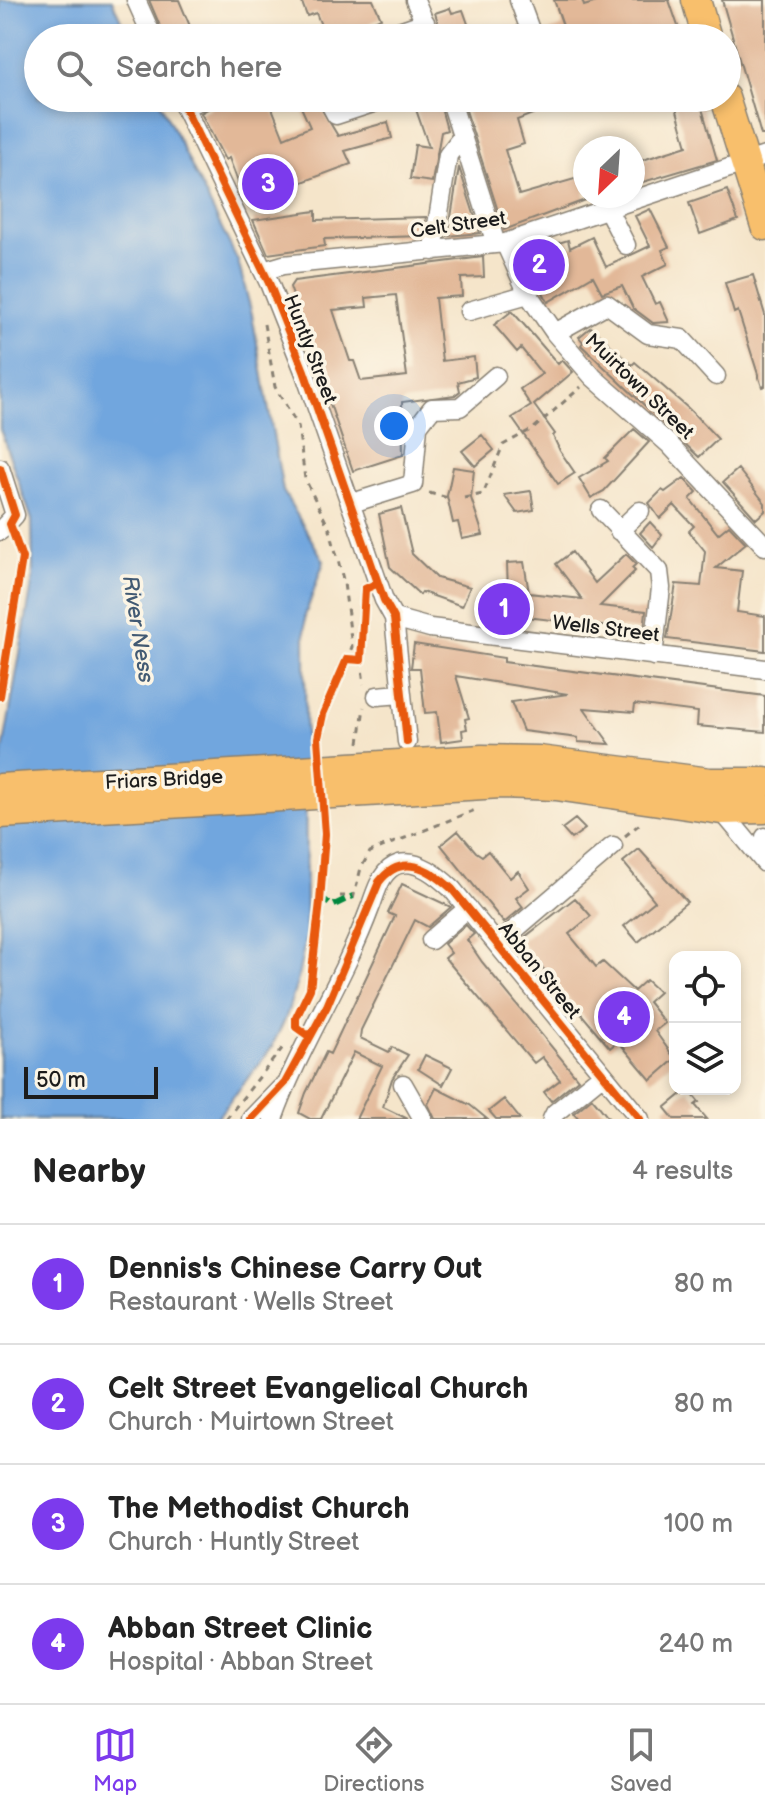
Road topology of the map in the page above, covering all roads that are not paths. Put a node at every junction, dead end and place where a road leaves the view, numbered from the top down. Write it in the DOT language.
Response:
graph roads {
  1 [pos="136,0"];
  2 [pos="415,0"];
  3 [pos="519,0"];
  4 [pos="696,0"];
  5 [pos="147,24"];
  6 [pos="425,24"];
  7 [pos="528,24"];
  8 [pos="703,24"];
  9 [pos="187,112"];
  10 [pos="454,112"];
  11 [pos="732,112"];
  12 [pos="462,137"];
  13 [pos="755,160"];
  14 [pos="608,210"];
  15 [pos="765,226"];
  16 [pos="500,243"];
  17 [pos="626,245"];
  18 [pos="433,251"];
  19 [pos="263,271"];
  20 [pos="528,294"];
  21 [pos="469,311"];
  22 [pos="555,333"];
  23 [pos="496,376"];
  24 [pos="716,376"];
  25 [pos="0,468"];
  26 [pos="352,503"];
  27 [pos="601,510"];
  28 [pos="640,511"];
  29 [pos="5,528"];
  30 [pos="619,531"];
  31 [pos="765,546"];
  32 [pos="394,618"];
  33 [pos="653,656"];
  34 [pos="765,669"];
  35 [pos="401,694"];
  36 [pos="377,696"];
  37 [pos="407,742"];
  38 [pos="329,781"];
  39 [pos="765,782"];
  40 [pos="0,788"];
  41 [pos="765,809"];
  42 [pos="721,810"];
  43 [pos="0,814"];
  44 [pos="613,846"];
  45 [pos="765,863"];
  46 [pos="468,908"];
  47 [pos="431,940"];
  48 [pos="498,944"];
  49 [pos="603,1074"];
  50 [pos="285,1083"];
  51 [pos="403,1084"];
  52 [pos="251,1119"];
  53 [pos="273,1119"];
  54 [pos="423,1119"];
  55 [pos="552,1119"];
  56 [pos="640,1119"];
  1 -- 5 [label="street"];
  2 -- 6 [label="street"];
  3 -- 7 [label="street"];
  4 -- 8 [label="highway"];
  9 -- 19 [label="street, Huntly Street"];
  10 -- 12 [label="street, Muirtown Street"];
  11 -- 13 [label="highway"];
  12 -- 16 [label="street, Muirtown Street"];
  12 -- 18 [label="street"];
  13 -- 14 [label="street, Celt Street"];
  13 -- 15 [label="highway"];
  14 -- 16 [label="street, Celt Street"];
  14 -- 17 [label="street"];
  16 -- 18 [label="street, Celt Street"];
  16 -- 20 [label="street, Muirtown Street"];
  18 -- 19 [label="street, Celt Street"];
  19 -- 26 [label="street, Huntly Street"];
  20 -- 21 [label="street"];
  20 -- 22 [label="street, Muirtown Street"];
  22 -- 24 [label="street"];
  22 -- 31 [label="street, Muirtown Street"];
  23 -- 26 [label="street"];
  25 -- 29 [label="street"];
  26 -- 32 [label="street, Huntly Street"];
  27 -- 30 [label="street"];
  28 -- 30 [label="street"];
  30 -- 33 [label="street"];
  32 -- 33 [label="street, Wells Street"];
  32 -- 35 [label="street, Huntly Street"];
  33 -- 34 [label="street, Wells Street"];
  35 -- 36 [label="street"];
  35 -- 37 [label="street, Huntly Street"];
  38 -- 39 [label="highway"];
  38 -- 40 [label="highway, Friars Bridge"];
  38 -- 42 [label="highway"];
  38 -- 43 [label="highway, Friars Bridge"];
  41 -- 42 [label="highway"];
  42 -- 45 [label="street"];
  44 -- 48 [label="street"];
  46 -- 47 [label="street"];
  46 -- 48 [label="street, Abban Street"];
  46 -- 50 [label="street, Abban Street"];
  48 -- 49 [label="street, Abban Street"];
  49 -- 55 [label="street"];
  49 -- 56 [label="street, Abban Street"];
  50 -- 52 [label="street"];
  50 -- 53 [label="street"];
  51 -- 54 [label="street"];
}
